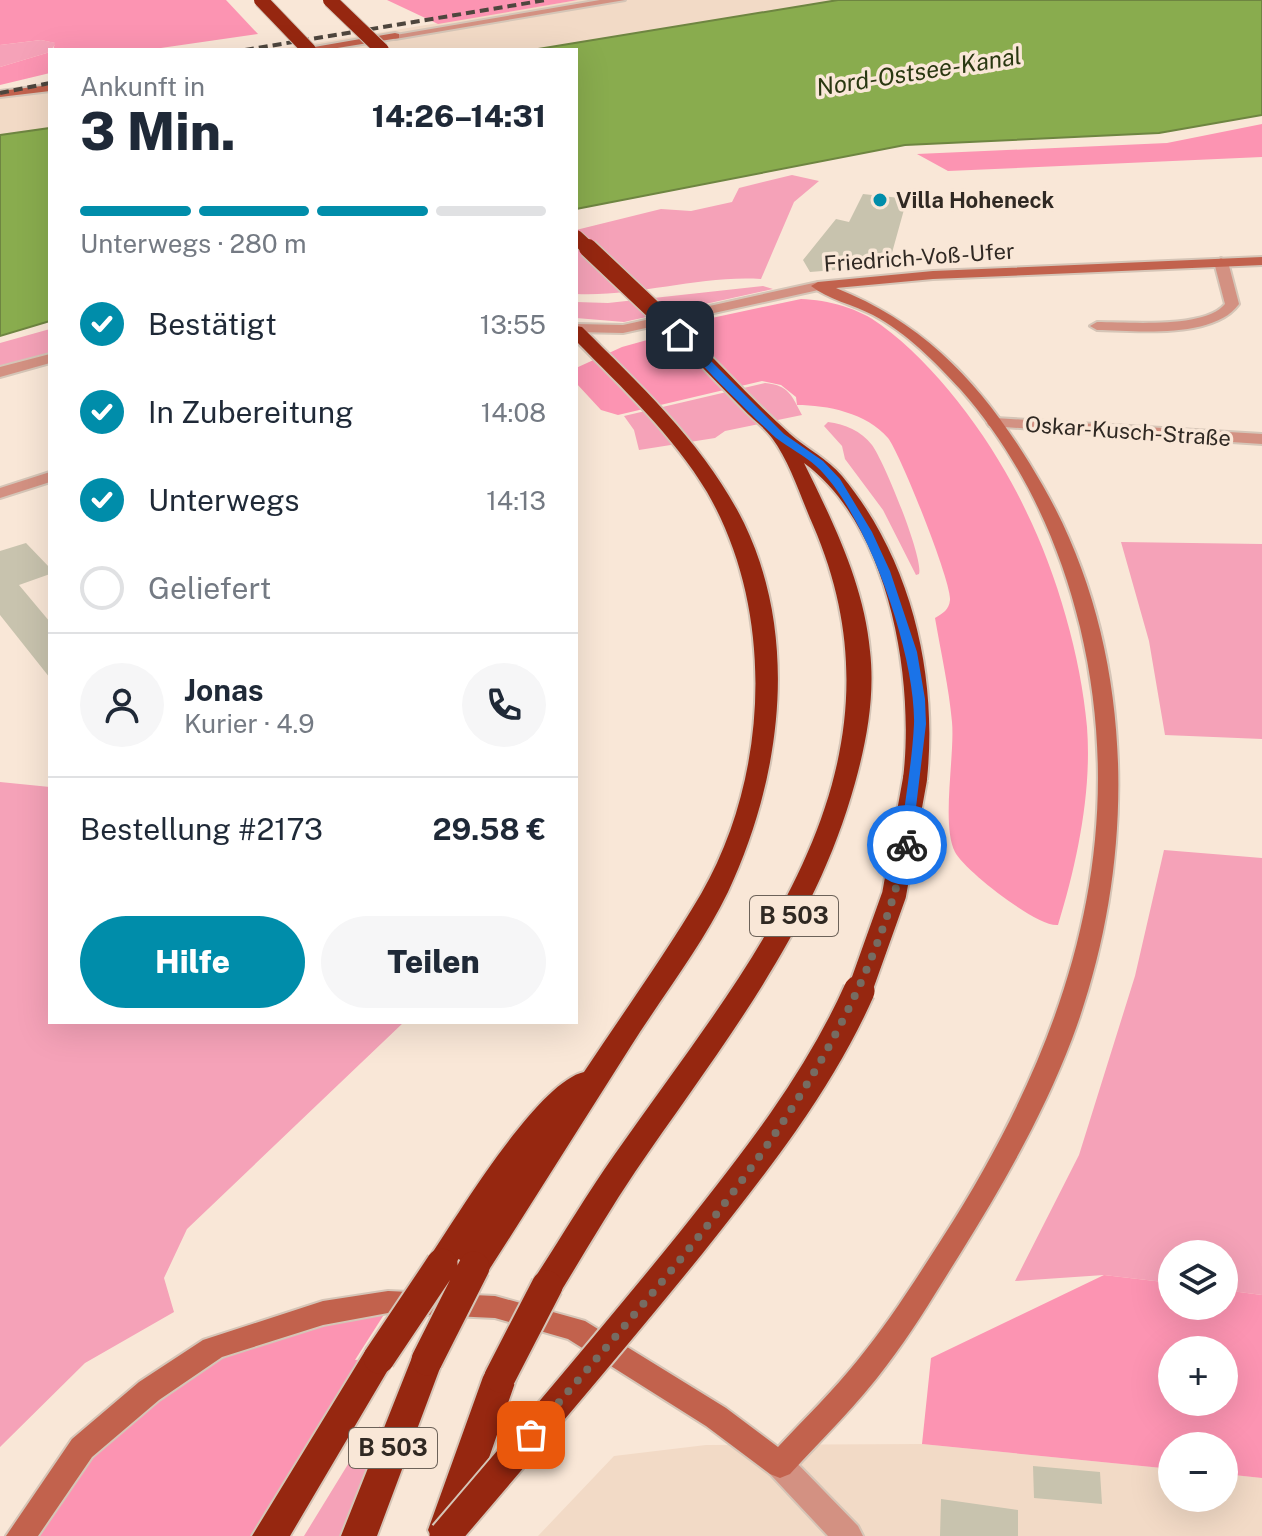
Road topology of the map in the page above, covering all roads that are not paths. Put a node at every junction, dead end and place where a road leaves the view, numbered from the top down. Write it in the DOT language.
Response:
graph roads {
  1 [pos="261,0"];
  2 [pos="330,0"];
  3 [pos="620,0"];
  4 [pos="304,48"];
  5 [pos="319,48"];
  6 [pos="380,48"];
  7 [pos="48,88"];
  8 [pos="0,94"];
  9 [pos="578,239"];
  10 [pos="1262,261"];
  11 [pos="1221,262"];
  12 [pos="814,287"];
  13 [pos="1097,326"];
  14 [pos="578,330"];
  15 [pos="578,332"];
  16 [pos="48,359"];
  17 [pos="0,372"];
  18 [pos="995,423"];
  19 [pos="781,436"];
  20 [pos="1262,439"];
  21 [pos="48,478"];
  22 [pos="0,493"];
  23 [pos="614,1053"];
  24 [pos="780,1465"];
  25 [pos="21,1536"];
  26 [pos="270,1536"];
  27 [pos="359,1536"];
  28 [pos="445,1536"];
  29 [pos="848,1536"];
  1 -- 4 [label="highway, bridge"];
  2 -- 6 [label="highway, bridge"];
  3 -- 5 [label="street"];
  7 -- 8 [label="street"];
  9 -- 19 [label="highway, B 503, bridge"];
  10 -- 11 [label="street, Friedrich-Voß-Ufer"];
  11 -- 12 [label="street, Friedrich-Voß-Ufer"];
  11 -- 13 [label="street"];
  12 -- 14 [label="street, Friedrich-Voß-Ufer"];
  12 -- 18 [label="street, Oskar-Kusch-Straße"];
  15 -- 23 [label="highway, B 503"];
  16 -- 17 [label="street"];
  18 -- 20 [label="street, Oskar-Kusch-Straße"];
  18 -- 24 [label="street, Oskar-Kusch-Straße"];
  19 -- 28 [label="highway, B 503, bridge"];
  19 -- 28 [label="highway, B 503, bridge"];
  21 -- 22 [label="street"];
  23 -- 26 [label="highway, bridge"];
  23 -- 27 [label="highway, B 503, bridge"];
  24 -- 25 [label="street"];
  24 -- 29 [label="street"];
}
